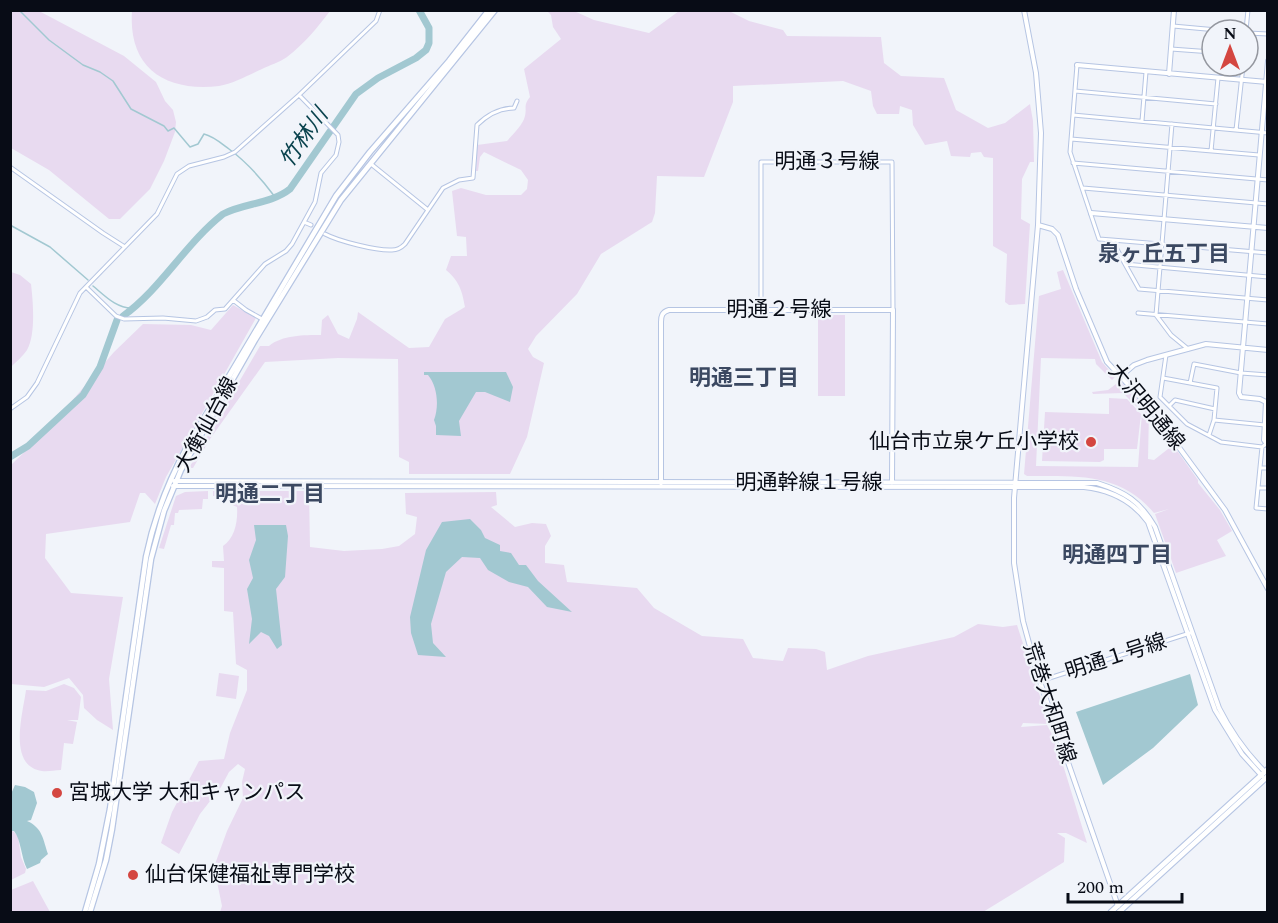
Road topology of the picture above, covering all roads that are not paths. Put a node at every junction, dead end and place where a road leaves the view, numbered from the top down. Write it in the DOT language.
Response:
graph roads {
  1 [pos="380,10"];
  2 [pos="489,10"];
  3 [pos="495,10"];
  4 [pos="1024,10"];
  5 [pos="1174,10"];
  6 [pos="1173,26"];
  7 [pos="1200,28"];
  8 [pos="1171,49"];
  9 [pos="1200,51"];
  10 [pos="1268,62"];
  11 [pos="1077,65"];
  12 [pos="1146,72"];
  13 [pos="1169,74"];
  14 [pos="1200,77"];
  15 [pos="1218,78"];
  16 [pos="1241,80"];
  17 [pos="1267,82"];
  18 [pos="1075,91"];
  19 [pos="299,95"];
  20 [pos="1144,97"];
  21 [pos="517,101"];
  22 [pos="1216,104"];
  23 [pos="1073,115"];
  24 [pos="1142,121"];
  25 [pos="1172,124"];
  26 [pos="1214,128"];
  27 [pos="1236,130"];
  28 [pos="1261,132"];
  29 [pos="1268,132"];
  30 [pos="1071,139"];
  31 [pos="1170,148"];
  32 [pos="1211,151"];
  33 [pos="1259,155"];
  34 [pos="370,162"];
  35 [pos="1073,163"];
  36 [pos="10,167"];
  37 [pos="1168,171"];
  38 [pos="1257,179"];
  39 [pos="1268,180"];
  40 [pos="1083,188"];
  41 [pos="1166,195"];
  42 [pos="1255,203"];
  43 [pos="1268,204"];
  44 [pos="428,210"];
  45 [pos="1091,213"];
  46 [pos="1164,219"];
  47 [pos="304,222"];
  48 [pos="311,225"];
  49 [pos="1038,225"];
  50 [pos="1252,226"];
  51 [pos="1268,228"];
  52 [pos="325,234"];
  53 [pos="1112,240"];
  54 [pos="1161,244"];
  55 [pos="125,247"];
  56 [pos="1251,252"];
  57 [pos="1268,253"];
  58 [pos="1125,264"];
  59 [pos="1159,267"];
  60 [pos="1249,275"];
  61 [pos="1268,277"];
  62 [pos="86,287"];
  63 [pos="1157,290"];
  64 [pos="1246,299"];
  65 [pos="233,300"];
  66 [pos="1268,300"];
  67 [pos="761,310"];
  68 [pos="893,310"];
  69 [pos="1138,313"];
  70 [pos="1156,315"];
  71 [pos="262,318"];
  72 [pos="1245,322"];
  73 [pos="1268,324"];
  74 [pos="1243,347"];
  75 [pos="1188,349"];
  76 [pos="1268,350"];
  77 [pos="1166,355"];
  78 [pos="1240,372"];
  79 [pos="1268,375"];
  80 [pos="1120,377"];
  81 [pos="1163,378"];
  82 [pos="1190,383"];
  83 [pos="1266,400"];
  84 [pos="1169,406"];
  85 [pos="10,409"];
  86 [pos="1216,409"];
  87 [pos="1214,420"];
  88 [pos="1266,423"];
  89 [pos="1209,435"];
  90 [pos="1265,446"];
  91 [pos="1260,468"];
  92 [pos="1268,468"];
  93 [pos="172,483"];
  94 [pos="661,485"];
  95 [pos="892,485"];
  96 [pos="1016,485"];
  97 [pos="1258,488"];
  98 [pos="1268,488"];
  99 [pos="1268,509"];
  100 [pos="1268,589"];
  101 [pos="1189,633"];
  102 [pos="1040,681"];
  103 [pos="1265,774"];
  104 [pos="1119,911"];
  105 [pos="85,912"];
  106 [pos="90,912"];
  107 [pos="1111,912"];
  1 -- 19 [label="street"];
  2 -- 71 [label="main road, 大衡仙台線"];
  3 -- 34 [label="main road, 大衡仙台線"];
  4 -- 49 [label="street, 荒巻大和町線"];
  5 -- 6 [label="street"];
  6 -- 7 [label="street"];
  6 -- 8 [label="street"];
  8 -- 9 [label="street"];
  8 -- 13 [label="street"];
  10 -- 17 [label="street"];
  11 -- 12 [label="street"];
  11 -- 18 [label="street"];
  12 -- 13 [label="street"];
  12 -- 20 [label="street"];
  13 -- 14 [label="street"];
  15 -- 16 [label="street"];
  15 -- 22 [label="street"];
  16 -- 17 [label="street"];
  16 -- 27 [label="street"];
  17 -- 28 [label="street"];
  18 -- 20 [label="street"];
  18 -- 23 [label="street"];
  19 -- 47 [label="street"];
  19 -- 55 [label="street"];
  20 -- 22 [label="street"];
  20 -- 24 [label="street"];
  21 -- 44 [label="street"];
  22 -- 26 [label="street"];
  23 -- 24 [label="street"];
  23 -- 30 [label="street"];
  24 -- 25 [label="street"];
  25 -- 26 [label="street"];
  25 -- 31 [label="street"];
  26 -- 27 [label="street"];
  26 -- 32 [label="street"];
  27 -- 28 [label="street"];
  28 -- 29 [label="street"];
  28 -- 33 [label="street"];
  30 -- 31 [label="street"];
  30 -- 35 [label="street"];
  31 -- 32 [label="street"];
  31 -- 37 [label="street"];
  32 -- 33 [label="street"];
  33 -- 38 [label="street"];
  34 -- 44 [label="street"];
  34 -- 93 [label="main road, 大衡仙台線"];
  35 -- 37 [label="street"];
  35 -- 40 [label="street"];
  36 -- 55 [label="street"];
  37 -- 38 [label="street"];
  37 -- 41 [label="street"];
  38 -- 39 [label="street"];
  38 -- 42 [label="street"];
  40 -- 41 [label="street"];
  40 -- 45 [label="street"];
  41 -- 42 [label="street"];
  41 -- 46 [label="street"];
  42 -- 43 [label="street"];
  42 -- 50 [label="street"];
  44 -- 52 [label="street"];
  45 -- 46 [label="street"];
  45 -- 53 [label="street"];
  46 -- 50 [label="street"];
  46 -- 54 [label="street"];
  47 -- 48 [label="street"];
  47 -- 65 [label="street"];
  49 -- 80 [label="street, 大沢明通線"];
  49 -- 96 [label="street, 荒巻大和町線"];
  50 -- 51 [label="street"];
  50 -- 56 [label="street"];
  53 -- 54 [label="street"];
  53 -- 58 [label="street"];
  54 -- 56 [label="street"];
  54 -- 59 [label="street"];
  55 -- 62 [label="street"];
  56 -- 57 [label="street"];
  56 -- 60 [label="street"];
  58 -- 59 [label="street"];
  58 -- 63 [label="street"];
  59 -- 60 [label="street"];
  59 -- 63 [label="street"];
  60 -- 61 [label="street"];
  60 -- 64 [label="street"];
  62 -- 65 [label="street"];
  62 -- 85 [label="street"];
  63 -- 64 [label="street"];
  63 -- 70 [label="street"];
  64 -- 66 [label="street"];
  64 -- 72 [label="street"];
  65 -- 71 [label="street"];
  67 -- 68 [label="street, 明通２号線"];
  67 -- 68 [label="street, 明通３号線"];
  67 -- 94 [label="street, 明通２号線"];
  68 -- 95 [label="street"];
  69 -- 70 [label="street"];
  70 -- 72 [label="street"];
  70 -- 75 [label="street"];
  71 -- 93 [label="main road, 大衡仙台線"];
  72 -- 73 [label="street"];
  72 -- 74 [label="street"];
  74 -- 75 [label="street"];
  74 -- 76 [label="street"];
  74 -- 78 [label="street"];
  75 -- 77 [label="street"];
  77 -- 80 [label="street"];
  77 -- 81 [label="street"];
  78 -- 79 [label="street"];
  78 -- 82 [label="street"];
  78 -- 83 [label="street"];
  80 -- 100 [label="street, 大沢明通線"];
  81 -- 82 [label="street"];
  81 -- 84 [label="street"];
  82 -- 86 [label="street"];
  83 -- 88 [label="street"];
  84 -- 86 [label="street"];
  84 -- 89 [label="street"];
  86 -- 87 [label="street"];
  87 -- 88 [label="street"];
  87 -- 89 [label="street"];
  88 -- 90 [label="street"];
  89 -- 90 [label="street"];
  90 -- 91 [label="street"];
  91 -- 92 [label="street"];
  91 -- 97 [label="street"];
  93 -- 94 [label="street, 明通幹線１号線"];
  93 -- 105 [label="main road, 大衡仙台線"];
  93 -- 106 [label="main road, 大衡仙台線"];
  94 -- 95 [label="street, 明通幹線１号線"];
  95 -- 96 [label="street, 明通幹線１号線"];
  96 -- 101 [label="street, 明通幹線１号線"];
  96 -- 102 [label="street, 荒巻大和町線"];
  97 -- 98 [label="street"];
  97 -- 99 [label="street"];
  101 -- 102 [label="street, 明通１号線"];
  101 -- 103 [label="street, 明通幹線１号線"];
  102 -- 104 [label="street, 荒巻大和町線"];
  103 -- 104 [label="main road"];
  104 -- 107 [label="main road"];
}
